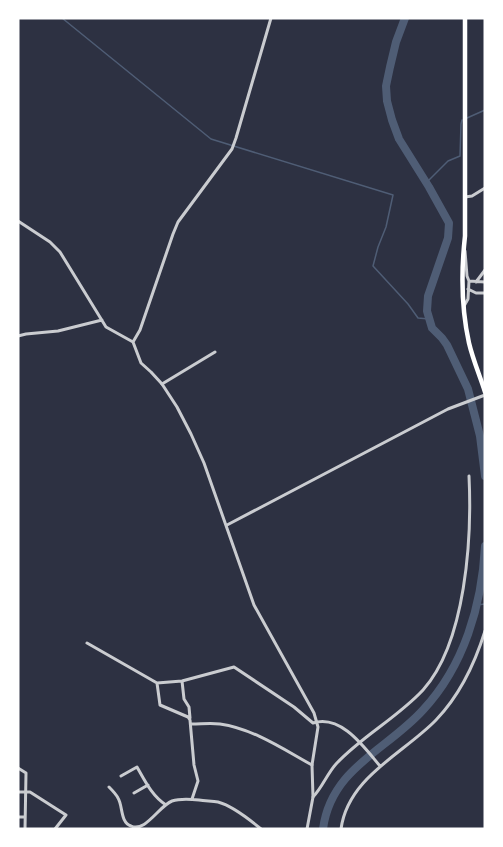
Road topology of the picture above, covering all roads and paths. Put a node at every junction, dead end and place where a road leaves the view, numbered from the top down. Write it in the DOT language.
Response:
graph roads {
  1 [pos="271,18"];
  2 [pos="465,18"];
  3 [pos="485,188"];
  4 [pos="465,196"];
  5 [pos="18,221"];
  6 [pos="464,246"];
  7 [pos="485,270"];
  8 [pos="469,281"];
  9 [pos="476,282"];
  10 [pos="485,282"];
  11 [pos="468,289"];
  12 [pos="485,293"];
  13 [pos="463,307"];
  14 [pos="102,320"];
  15 [pos="18,336"];
  16 [pos="133,342"];
  17 [pos="215,352"];
  18 [pos="162,384"];
  19 [pos="485,394"];
  20 [pos="469,476"];
  21 [pos="226,525"];
  22 [pos="485,631"];
  23 [pos="87,644"];
  24 [pos="182,681"];
  25 [pos="157,683"];
  26 [pos="191,722"];
  27 [pos="318,722"];
  28 [pos="360,742"];
  29 [pos="312,765"];
  30 [pos="380,766"];
  31 [pos="18,768"];
  32 [pos="121,776"];
  33 [pos="148,785"];
  34 [pos="110,787"];
  35 [pos="18,792"];
  36 [pos="26,792"];
  37 [pos="134,793"];
  38 [pos="313,797"];
  39 [pos="192,799"];
  40 [pos="166,805"];
  41 [pos="18,817"];
  42 [pos="25,817"];
  43 [pos="25,829"];
  44 [pos="56,829"];
  45 [pos="261,829"];
  46 [pos="307,829"];
  47 [pos="341,829"];
  1 -- 16 [label="street"];
  2 -- 4 [label="main road"];
  3 -- 4 [label="street"];
  4 -- 6 [label="main road"];
  5 -- 14 [label="street"];
  6 -- 8 [label="street"];
  6 -- 13 [label="main road"];
  7 -- 9 [label="street"];
  8 -- 9 [label="street"];
  8 -- 11 [label="street"];
  9 -- 10 [label="street"];
  11 -- 12 [label="street"];
  11 -- 13 [label="street"];
  13 -- 19 [label="main road"];
  14 -- 15 [label="street"];
  14 -- 16 [label="street"];
  16 -- 18 [label="street"];
  17 -- 18 [label="street"];
  18 -- 21 [label="street"];
  19 -- 21 [label="street"];
  20 -- 28 [label="street"];
  21 -- 27 [label="street"];
  22 -- 30 [label="street"];
  23 -- 25 [label="street"];
  24 -- 25 [label="street"];
  24 -- 26 [label="street"];
  24 -- 27 [label="street"];
  25 -- 26 [label="street"];
  26 -- 29 [label="street"];
  26 -- 39 [label="street"];
  27 -- 28 [label="street"];
  27 -- 29 [label="street"];
  28 -- 30 [label="street"];
  28 -- 38 [label="street"];
  29 -- 38 [label="street"];
  30 -- 47 [label="street"];
  31 -- 36 [label="street"];
  32 -- 33 [label="street"];
  33 -- 37 [label="street"];
  33 -- 40 [label="street"];
  34 -- 40 [label="street"];
  35 -- 36 [label="street"];
  36 -- 42 [label="street"];
  36 -- 44 [label="street"];
  38 -- 46 [label="street"];
  39 -- 40 [label="street"];
  39 -- 45 [label="street"];
  41 -- 42 [label="street"];
  42 -- 43 [label="street"];
}
